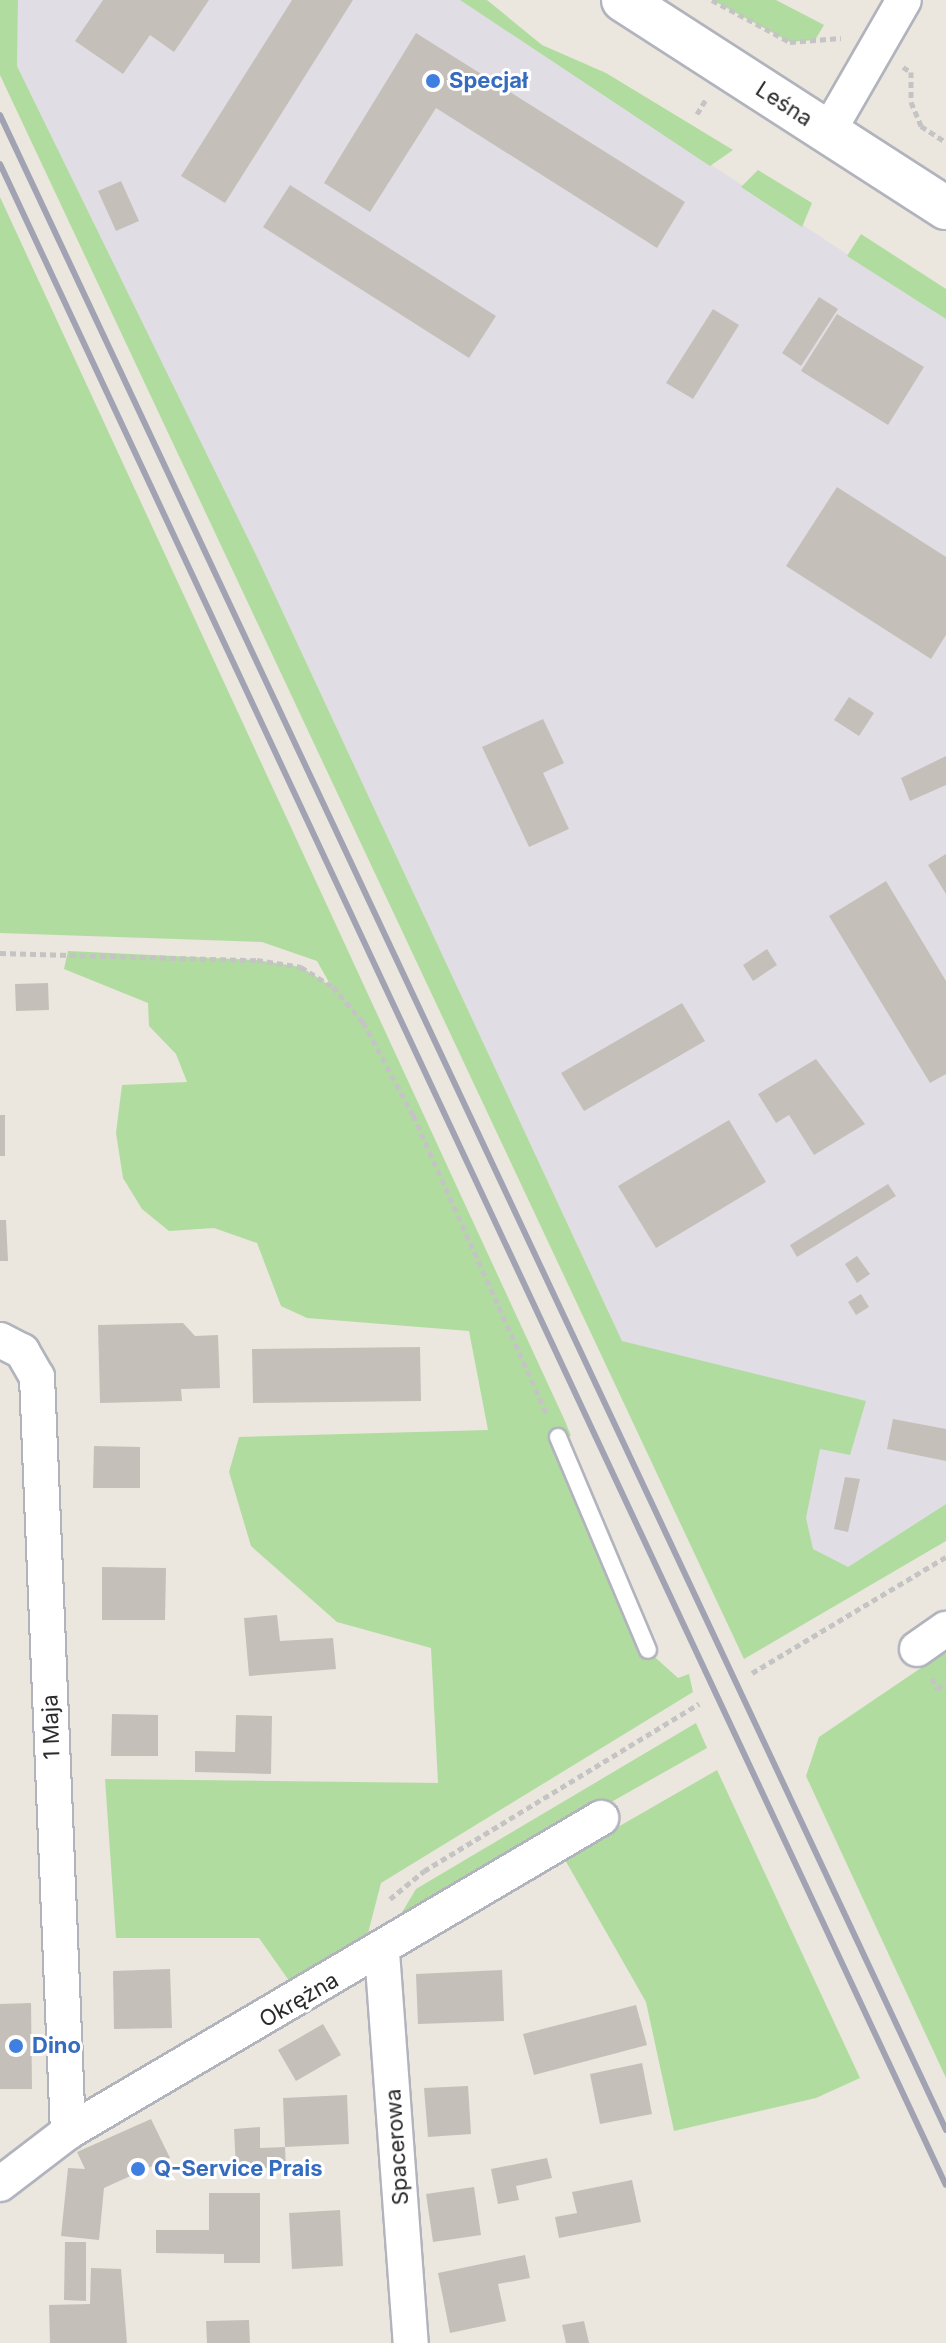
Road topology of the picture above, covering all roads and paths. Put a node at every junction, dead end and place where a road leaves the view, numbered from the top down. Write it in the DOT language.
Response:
graph roads {
  1 [pos="623,0"];
  2 [pos="904,0"];
  3 [pos="828,132"];
  4 [pos="946,208"];
  5 [pos="0,953"];
  6 [pos="0,1340"];
  7 [pos="558,1437"];
  8 [pos="946,1557"];
  9 [pos="946,1629"];
  10 [pos="917,1649"];
  11 [pos="648,1650"];
  12 [pos="752,1673"];
  13 [pos="699,1704"];
  14 [pos="601,1818"];
  15 [pos="424,1871"];
  16 [pos="382,1952"];
  17 [pos="68,2132"];
  18 [pos="0,2184"];
  19 [pos="411,2343"];
  1 -- 3 [label="street, Leśna"];
  2 -- 3 [label="street"];
  3 -- 4 [label="street, Leśna"];
  5 -- 7 [label="path"];
  6 -- 17 [label="street, 1 Maja"];
  7 -- 11 [label="lane"];
  8 -- 12 [label="path"];
  9 -- 10 [label="street"];
  13 -- 15 [label="path"];
  14 -- 16 [label="street, Okrężna"];
  16 -- 17 [label="street, Okrężna"];
  16 -- 19 [label="street, Spacerowa"];
  17 -- 18 [label="street, Okrężna"];
}
